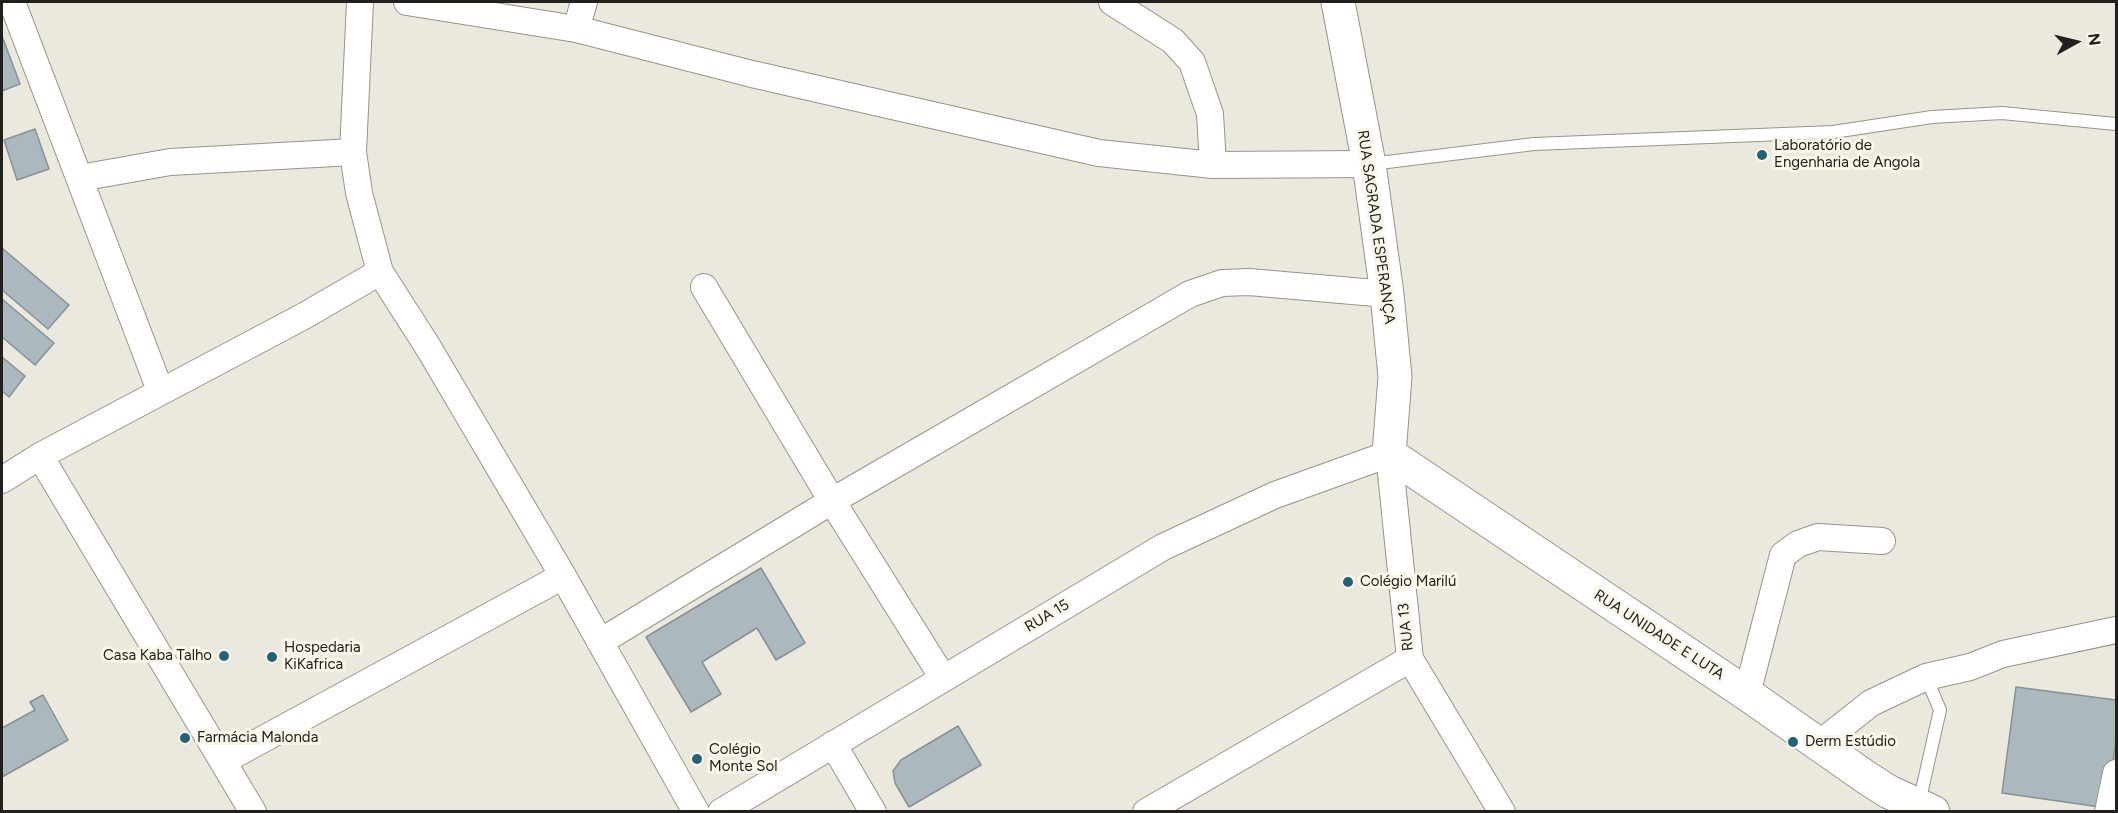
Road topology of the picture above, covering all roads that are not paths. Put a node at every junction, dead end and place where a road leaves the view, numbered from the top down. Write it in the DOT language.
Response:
graph roads {
  1 [pos="12,2"];
  2 [pos="360,2"];
  3 [pos="407,2"];
  4 [pos="584,2"];
  5 [pos="1112,2"];
  6 [pos="1338,2"];
  7 [pos="576,29"];
  8 [pos="2116,124"];
  9 [pos="353,153"];
  10 [pos="1214,165"];
  11 [pos="1369,165"];
  12 [pos="80,178"];
  13 [pos="380,272"];
  14 [pos="704,287"];
  15 [pos="1387,294"];
  16 [pos="160,390"];
  17 [pos="1389,454"];
  18 [pos="40,456"];
  19 [pos="2,480"];
  20 [pos="832,501"];
  21 [pos="1882,542"];
  22 [pos="563,576"];
  23 [pos="2116,630"];
  24 [pos="600,642"];
  25 [pos="1410,659"];
  26 [pos="1926,677"];
  27 [pos="943,678"];
  28 [pos="1748,693"];
  29 [pos="833,744"];
  30 [pos="1819,744"];
  31 [pos="223,761"];
  32 [pos="2116,773"];
  33 [pos="1178,803"];
  34 [pos="1926,809"];
  35 [pos="253,812"];
  36 [pos="696,812"];
  37 [pos="721,812"];
  38 [pos="873,812"];
  39 [pos="1146,812"];
  40 [pos="1502,812"];
  41 [pos="2108,812"];
  1 -- 12 [label="street"];
  2 -- 9 [label="street"];
  3 -- 7 [label="street"];
  4 -- 7 [label="street"];
  5 -- 10 [label="street"];
  6 -- 11 [label="street, RUA SAGRADA ESPERANÇA"];
  7 -- 10 [label="street"];
  8 -- 11 [label="lane"];
  9 -- 12 [label="street"];
  9 -- 13 [label="street"];
  10 -- 11 [label="street"];
  11 -- 15 [label="street, RUA SAGRADA ESPERANÇA"];
  12 -- 16 [label="street"];
  13 -- 16 [label="street"];
  13 -- 22 [label="street"];
  14 -- 20 [label="street"];
  15 -- 17 [label="street, RUA SAGRADA ESPERANÇA"];
  15 -- 20 [label="street"];
  16 -- 18 [label="street"];
  17 -- 25 [label="street, RUA 13"];
  17 -- 27 [label="street, RUA 15"];
  17 -- 28 [label="street, RUA UNIDADE E LUTA"];
  18 -- 19 [label="street"];
  18 -- 31 [label="street"];
  20 -- 24 [label="street"];
  20 -- 27 [label="street"];
  21 -- 28 [label="street"];
  22 -- 24 [label="street"];
  22 -- 31 [label="street"];
  23 -- 26 [label="street"];
  24 -- 36 [label="street"];
  25 -- 33 [label="street"];
  25 -- 40 [label="street, RUA 13"];
  26 -- 30 [label="street"];
  26 -- 34 [label="lane"];
  27 -- 29 [label="street, RUA 15"];
  28 -- 30 [label="street, RUA UNIDADE E LUTA"];
  29 -- 37 [label="street, RUA 15"];
  29 -- 38 [label="street"];
  30 -- 34 [label="street, RUA UNIDADE E LUTA"];
  31 -- 35 [label="street"];
  32 -- 41 [label="street"];
  33 -- 39 [label="street"];
}
